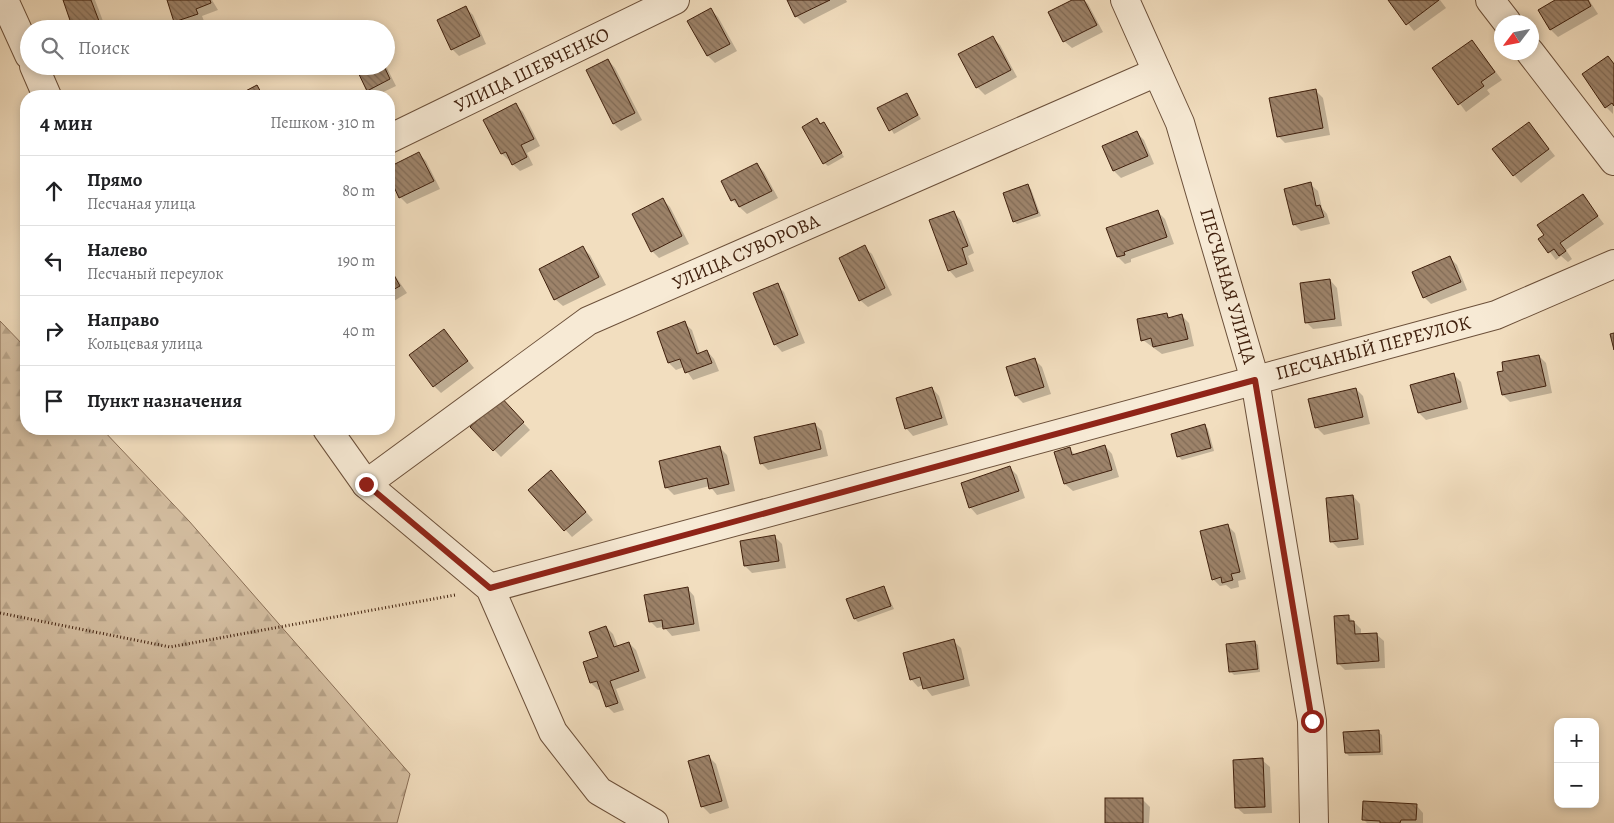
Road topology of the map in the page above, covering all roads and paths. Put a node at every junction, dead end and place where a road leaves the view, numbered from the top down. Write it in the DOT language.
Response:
graph roads {
  1 [pos="4,0"];
  2 [pos="675,0"];
  3 [pos="1125,0"];
  4 [pos="1490,0"];
  5 [pos="1502,15"];
  6 [pos="20,35"];
  7 [pos="1536,60"];
  8 [pos="1157,72"];
  9 [pos="38,75"];
  10 [pos="44,90"];
  11 [pos="395,136"];
  12 [pos="1614,161"];
  13 [pos="1614,264"];
  14 [pos="1255,380"];
  15 [pos="331,435"];
  16 [pos="366,484"];
  17 [pos="490,588"];
  18 [pos="0,613"];
  19 [pos="654,823"];
  20 [pos="1314,823"];
  1 -- 6 [label="street"];
  2 -- 11 [label="street, УЛИЦА ШЕВЧЕНКО"];
  3 -- 8 [label="street, ПЕСЧАНАЯ УЛИЦА"];
  4 -- 5 [label="street"];
  7 -- 12 [label="street"];
  8 -- 14 [label="street, ПЕСЧАНАЯ УЛИЦА"];
  8 -- 16 [label="street, УЛИЦА СУВОРОВА"];
  9 -- 10 [label="street"];
  13 -- 14 [label="street, ПЕСЧАНЫЙ ПЕРЕУЛОК"];
  14 -- 17 [label="street, ПЕСЧАНЫЙ ПЕРЕУЛОК"];
  14 -- 20 [label="street, ПЕСЧАНАЯ УЛИЦА"];
  15 -- 16 [label="street"];
  16 -- 17 [label="street"];
  17 -- 18 [label="path"];
  17 -- 19 [label="street"];
}
